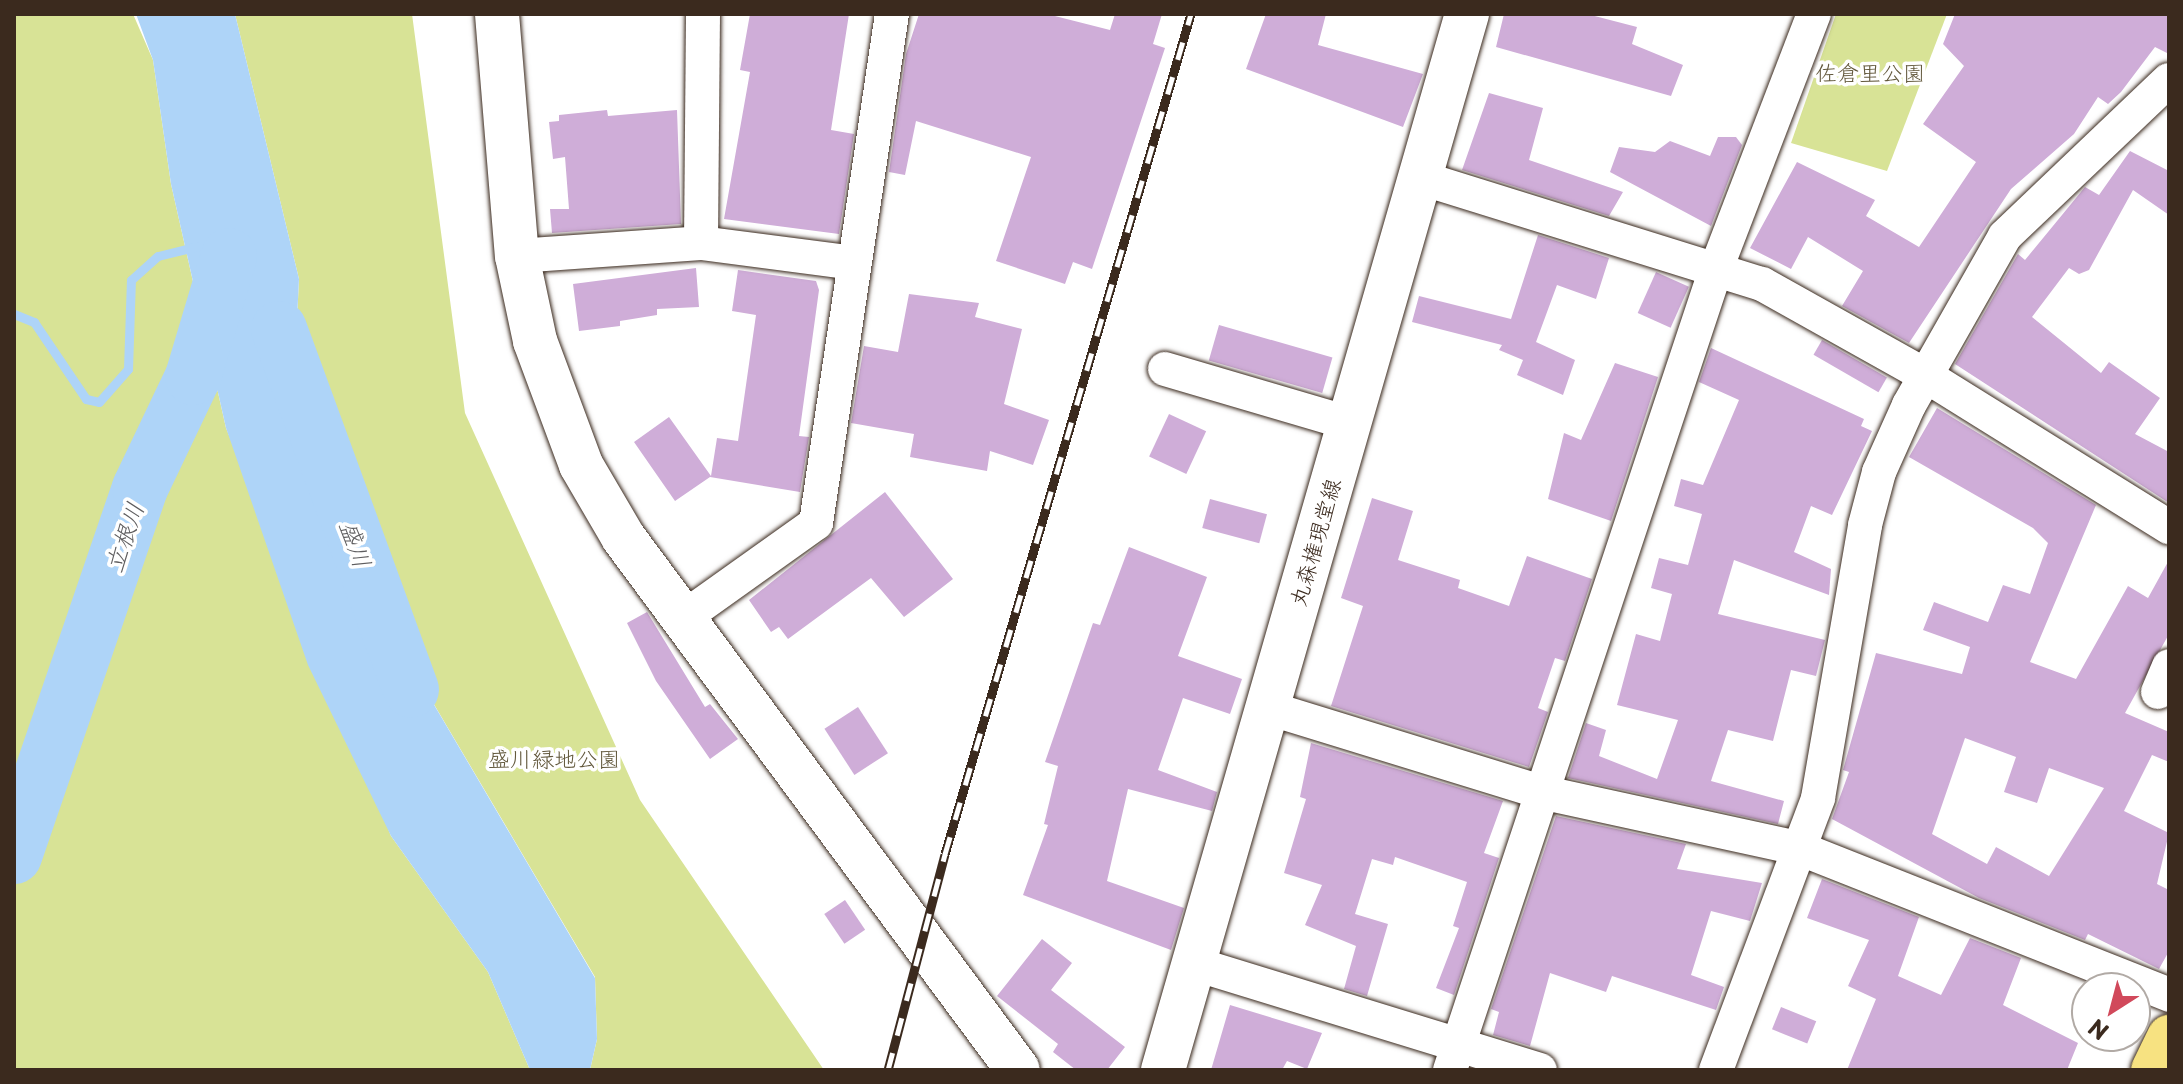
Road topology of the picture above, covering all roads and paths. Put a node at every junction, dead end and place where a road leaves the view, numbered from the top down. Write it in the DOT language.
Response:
graph roads {
  1 [pos="497,14"];
  2 [pos="703,14"];
  3 [pos="892,14"];
  4 [pos="1467,14"];
  5 [pos="1814,14"];
  6 [pos="2169,80"];
  7 [pos="1418,177"];
  8 [pos="701,243"];
  9 [pos="517,256"];
  10 [pos="854,263"];
  11 [pos="1716,269"];
  12 [pos="1165,369"];
  13 [pos="1923,374"];
  14 [pos="1349,423"];
  15 [pos="2169,527"];
  16 [pos="683,618"];
  17 [pos="1265,707"];
  18 [pos="1545,793"];
  19 [pos="1801,849"];
  20 [pos="1192,963"];
  21 [pos="2169,995"];
  22 [pos="2169,1037"];
  23 [pos="1454,1059"];
  24 [pos="1018,1070"];
  25 [pos="1163,1070"];
  26 [pos="1540,1070"];
  27 [pos="1716,1070"];
  28 [pos="2153,1070"];
  1 -- 9 [label="street"];
  2 -- 8 [label="street"];
  3 -- 10 [label="street"];
  4 -- 7 [label="street, 丸森権現堂線"];
  5 -- 11 [label="street"];
  6 -- 13 [label="street"];
  7 -- 11 [label="street"];
  7 -- 14 [label="street, 丸森権現堂線"];
  8 -- 9 [label="street"];
  8 -- 10 [label="street"];
  9 -- 16 [label="street"];
  10 -- 16 [label="street"];
  11 -- 13 [label="street"];
  11 -- 18 [label="street"];
  12 -- 14 [label="street"];
  13 -- 15 [label="street"];
  13 -- 19 [label="street"];
  14 -- 17 [label="street, 丸森権現堂線"];
  16 -- 24 [label="street"];
  17 -- 18 [label="street"];
  17 -- 20 [label="street, 丸森権現堂線"];
  18 -- 19 [label="street"];
  18 -- 23 [label="street"];
  19 -- 21 [label="street"];
  19 -- 27 [label="street"];
  20 -- 23 [label="street"];
  20 -- 25 [label="street, 丸森権現堂線"];
  22 -- 28 [label="highway"];
  23 -- 26 [label="street"];
}
